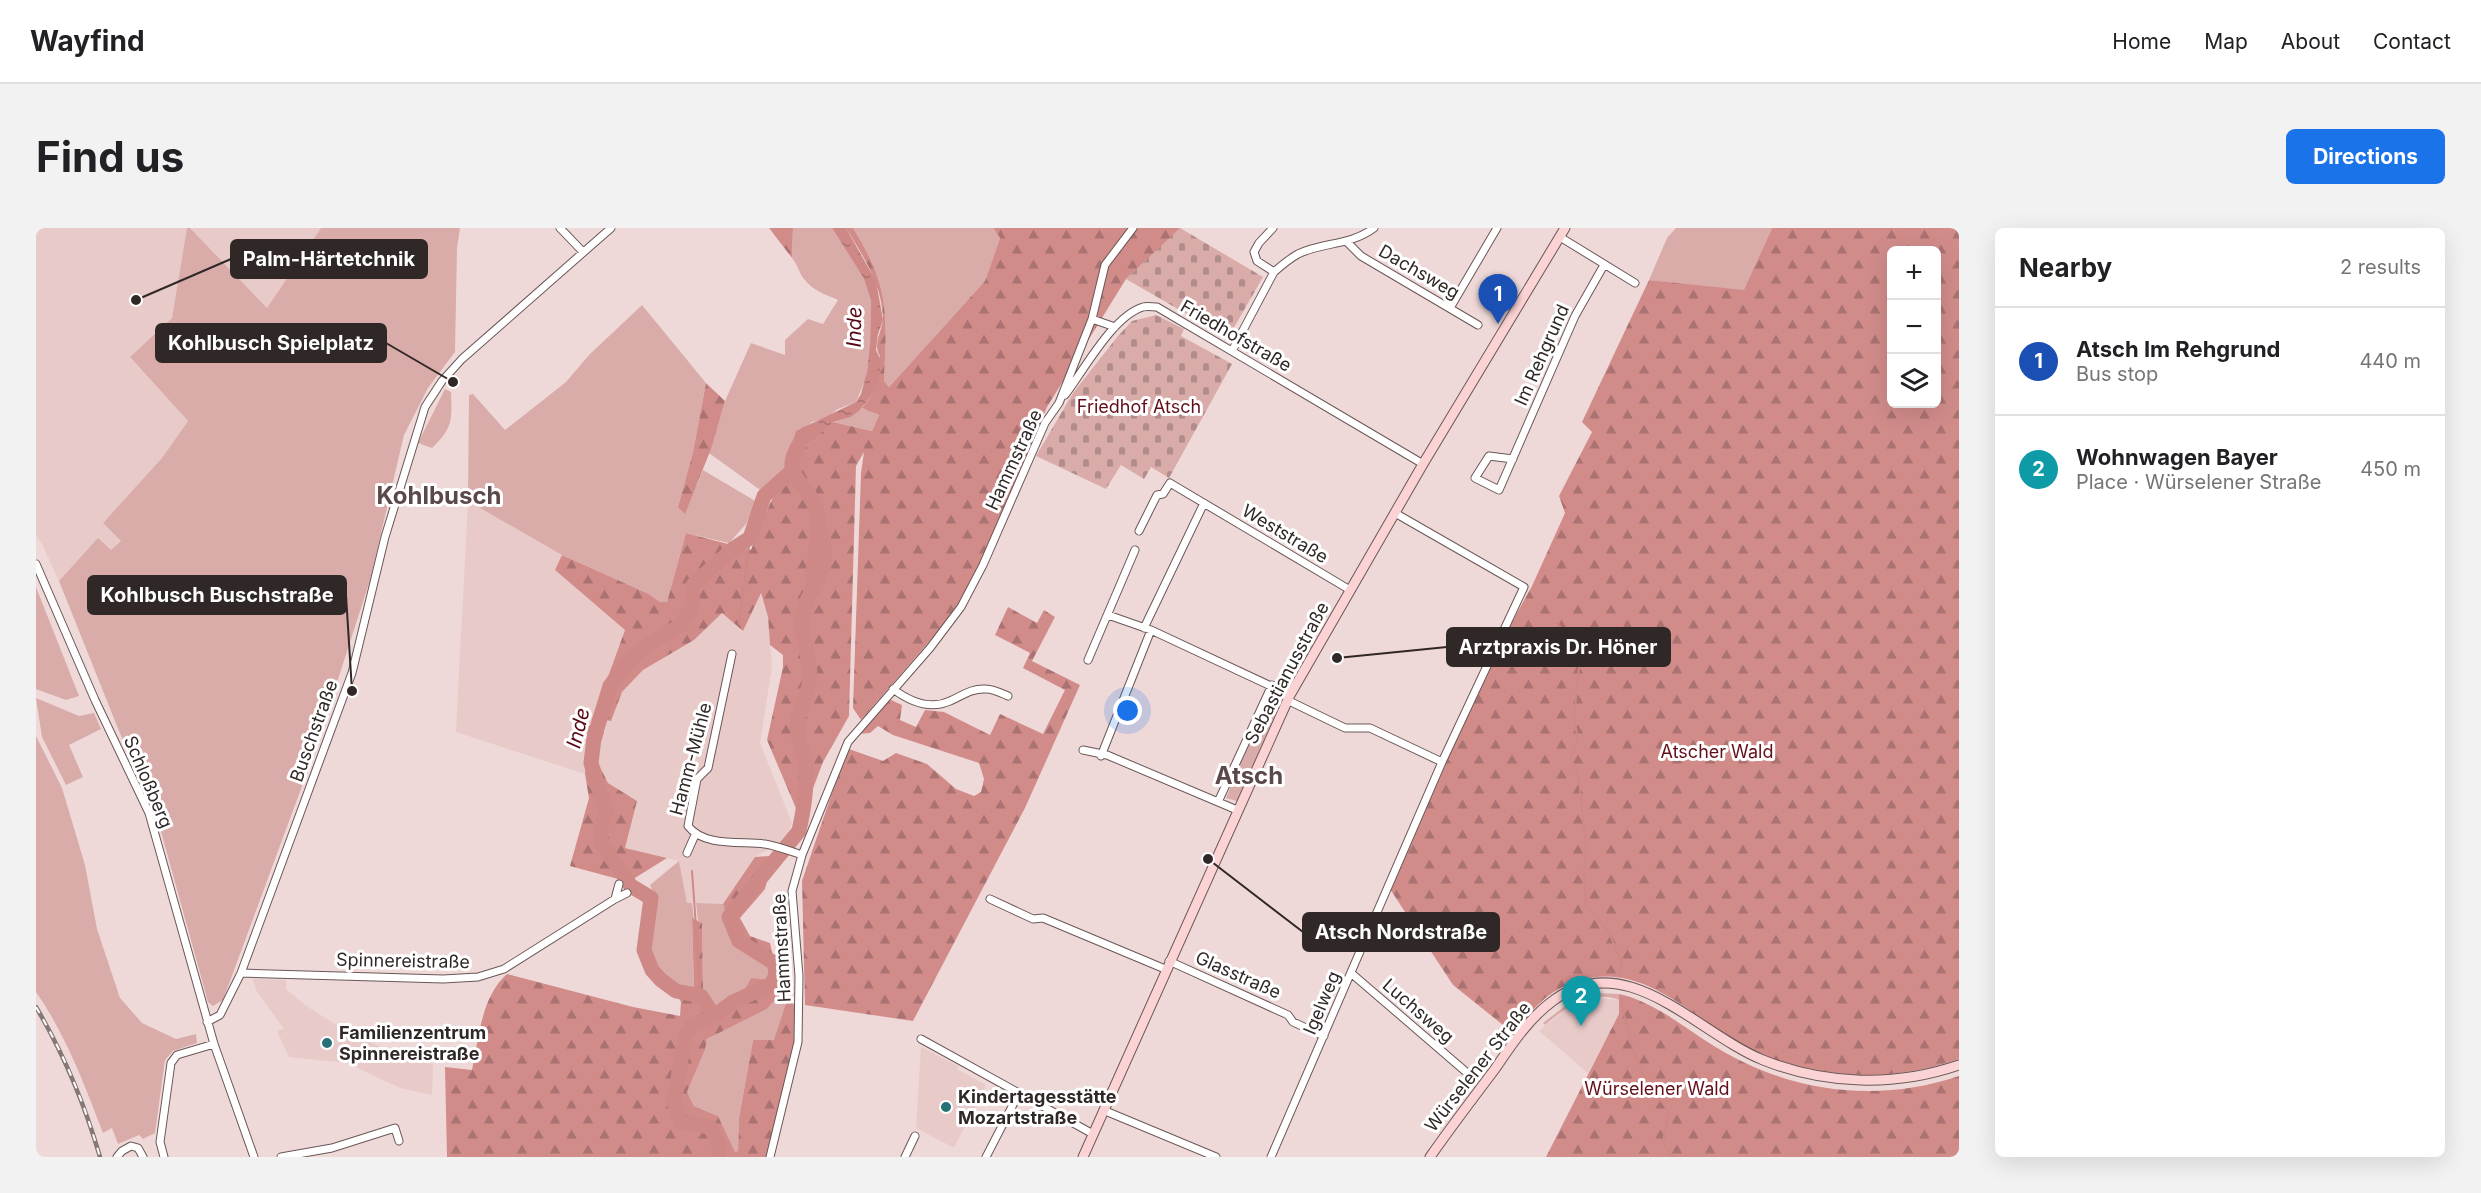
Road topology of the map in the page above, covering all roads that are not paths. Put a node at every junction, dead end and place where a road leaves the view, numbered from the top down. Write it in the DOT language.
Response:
graph roads {
  1 [pos="560,228"];
  2 [pos="611,228"];
  3 [pos="1132,228"];
  4 [pos="1273,228"];
  5 [pos="1374,228"];
  6 [pos="1497,228"];
  7 [pos="1565,228"];
  8 [pos="1560,237"];
  9 [pos="1347,242"];
  10 [pos="583,252"];
  11 [pos="1604,265"];
  12 [pos="1275,272"];
  13 [pos="1635,283"];
  14 [pos="1450,308"];
  15 [pos="1092,319"];
  16 [pos="1478,325"];
  17 [pos="1115,327"];
  18 [pos="1232,351"];
  19 [pos="1059,403"];
  20 [pos="1513,459"];
  21 [pos="1423,464"];
  22 [pos="1204,503"];
  23 [pos="1395,513"];
  24 [pos="1139,531"];
  25 [pos="1135,550"];
  26 [pos="36,564"];
  27 [pos="1350,590"];
  28 [pos="1108,615"];
  29 [pos="1148,629"];
  30 [pos="732,654"];
  31 [pos="1088,660"];
  32 [pos="1272,685"];
  33 [pos="893,689"];
  34 [pos="1008,696"];
  35 [pos="1288,697"];
  36 [pos="1083,750"];
  37 [pos="1101,756"];
  38 [pos="1442,762"];
  39 [pos="1218,802"];
  40 [pos="1237,810"];
  41 [pos="695,835"];
  42 [pos="687,852"];
  43 [pos="802,855"];
  44 [pos="619,884"];
  45 [pos="627,893"];
  46 [pos="615,899"];
  47 [pos="990,899"];
  48 [pos="1167,965"];
  49 [pos="241,973"];
  50 [pos="1351,973"];
  51 [pos="207,1022"];
  52 [pos="1324,1036"];
  53 [pos="921,1039"];
  54 [pos="214,1044"];
  55 [pos="1959,1065"];
  56 [pos="1465,1071"];
  57 [pos="1019,1093"];
  58 [pos="1103,1110"];
  59 [pos="1093,1134"];
  60 [pos="915,1136"];
  61 [pos="399,1141"];
  62 [pos="117,1157"];
  63 [pos="143,1157"];
  64 [pos="164,1157"];
  65 [pos="254,1157"];
  66 [pos="281,1157"];
  67 [pos="771,1157"];
  68 [pos="905,1157"];
  69 [pos="986,1157"];
  70 [pos="1083,1157"];
  71 [pos="1216,1157"];
  72 [pos="1271,1157"];
  73 [pos="1430,1157"];
  1 -- 10 [label="street"];
  2 -- 10 [label="street, Buschstraße"];
  3 -- 15 [label="street, Hammstraße"];
  4 -- 12 [label="street"];
  5 -- 9 [label="street"];
  6 -- 14 [label="street"];
  7 -- 8 [label="main road, Sebastianusstraße"];
  8 -- 11 [label="street"];
  8 -- 21 [label="main road, Sebastianusstraße"];
  9 -- 12 [label="street"];
  9 -- 14 [label="street, Dachsweg"];
  10 -- 49 [label="street, Buschstraße"];
  11 -- 13 [label="street"];
  11 -- 20 [label="street, Im Rehgrund"];
  12 -- 18 [label="street"];
  14 -- 16 [label="street, Dachsweg"];
  15 -- 17 [label="street"];
  15 -- 19 [label="street, Hammstraße"];
  17 -- 18 [label="street, Friedhofstraße"];
  17 -- 19 [label="street, Friedhofstraße"];
  18 -- 21 [label="street, Friedhofstraße"];
  19 -- 33 [label="street, Hammstraße"];
  20 -- 20 [label="street, Im Rehgrund"];
  21 -- 23 [label="main road, Sebastianusstraße"];
  22 -- 24 [label="street, Weststraße"];
  22 -- 27 [label="street, Weststraße"];
  22 -- 29 [label="street"];
  23 -- 27 [label="main road, Sebastianusstraße"];
  23 -- 38 [label="street, Igelweg"];
  25 -- 28 [label="street"];
  26 -- 51 [label="street, Schloßberg"];
  27 -- 35 [label="main road, Sebastianusstraße"];
  28 -- 29 [label="street"];
  28 -- 31 [label="street"];
  29 -- 32 [label="street"];
  29 -- 37 [label="street"];
  30 -- 41 [label="street, Hamm-Mühle"];
  32 -- 35 [label="street"];
  32 -- 39 [label="street, Sebastianusstraße"];
  33 -- 34 [label="street"];
  33 -- 43 [label="street, Hammstraße"];
  35 -- 38 [label="street"];
  35 -- 40 [label="main road, Sebastianusstraße"];
  36 -- 37 [label="street"];
  37 -- 39 [label="street"];
  38 -- 50 [label="street, Igelweg"];
  39 -- 40 [label="street"];
  40 -- 48 [label="main road, Sebastianusstraße"];
  41 -- 42 [label="street, Hamm-Mühle"];
  41 -- 43 [label="street, Hamm-Mühle"];
  43 -- 67 [label="street, Hammstraße"];
  44 -- 46 [label="street"];
  45 -- 46 [label="street, Spinnereistraße"];
  46 -- 49 [label="street, Spinnereistraße"];
  47 -- 48 [label="street, Glasstraße"];
  48 -- 52 [label="street, Glasstraße"];
  48 -- 58 [label="main road, Sebastianusstraße"];
  49 -- 51 [label="street, Buschstraße"];
  50 -- 52 [label="street, Igelweg"];
  50 -- 56 [label="street, Luchsweg"];
  51 -- 54 [label="street, Schloßberg"];
  52 -- 72 [label="street, Igelweg"];
  53 -- 57 [label="street"];
  54 -- 64 [label="street"];
  54 -- 65 [label="street, Schloßberg"];
  55 -- 73 [label="main road, Würselener Straße"];
  57 -- 59 [label="street"];
  57 -- 69 [label="street"];
  58 -- 59 [label="main road, Sebastianusstraße"];
  58 -- 71 [label="street"];
  59 -- 70 [label="main road, Sebastianusstraße"];
  60 -- 68 [label="street"];
  61 -- 66 [label="street"];
  62 -- 63 [label="street"];
}
